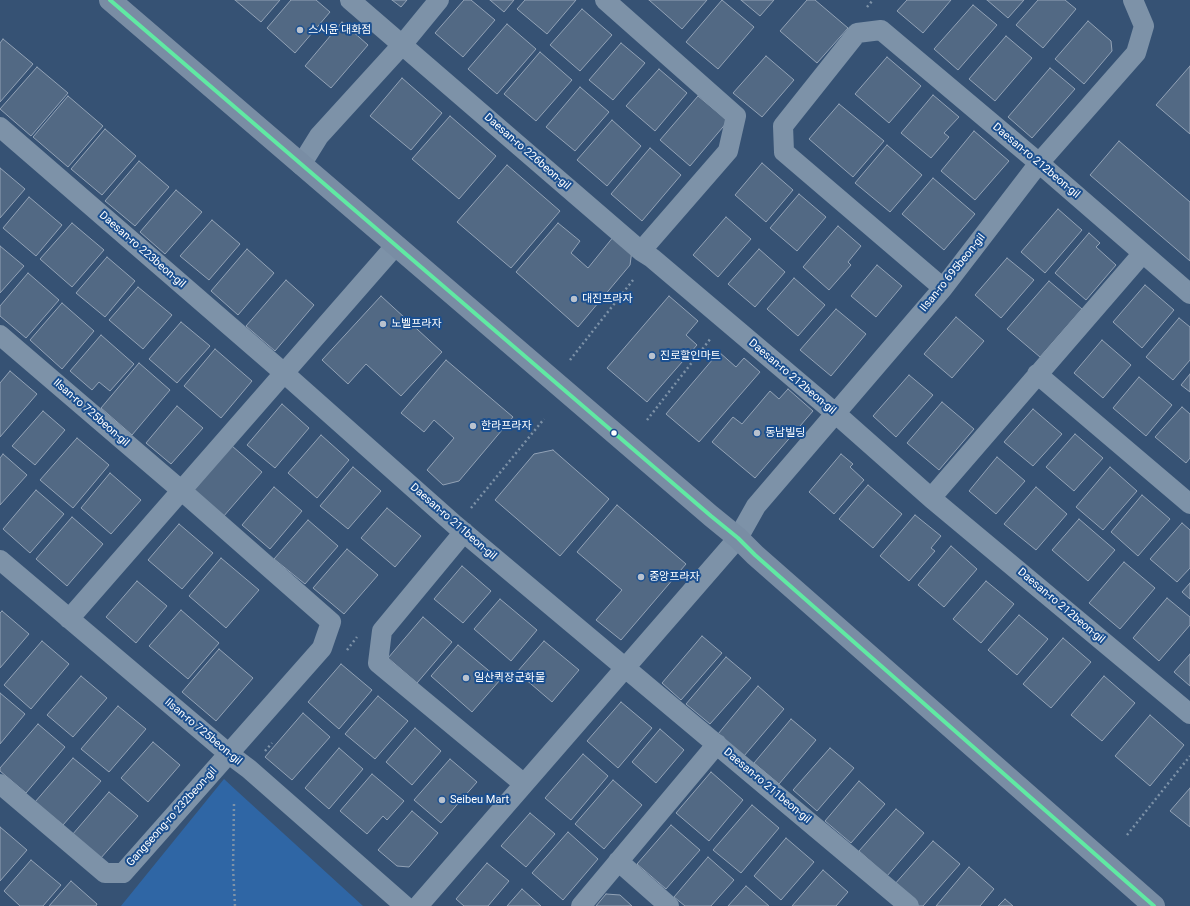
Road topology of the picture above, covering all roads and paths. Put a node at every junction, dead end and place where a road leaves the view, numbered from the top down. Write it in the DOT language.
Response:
graph roads {
  1 [pos="110,0"];
  2 [pos="350,0"];
  3 [pos="439,0"];
  4 [pos="605,0"];
  5 [pos="1133,0"];
  6 [pos="402,45"];
  7 [pos="2,133"];
  8 [pos="1039,163"];
  9 [pos="302,164"];
  10 [pos="396,245"];
  11 [pos="1143,253"];
  12 [pos="647,254"];
  13 [pos="633,280"];
  14 [pos="943,288"];
  15 [pos="1190,294"];
  16 [pos="725,320"];
  17 [pos="0,335"];
  18 [pos="570,360"];
  19 [pos="284,373"];
  20 [pos="1037,374"];
  21 [pos="835,414"];
  22 [pos="544,419"];
  23 [pos="647,420"];
  24 [pos="182,491"];
  25 [pos="931,498"];
  26 [pos="1190,504"];
  27 [pos="468,511"];
  28 [pos="464,532"];
  29 [pos="738,538"];
  30 [pos="0,560"];
  31 [pos="69,619"];
  32 [pos="625,667"];
  33 [pos="1190,714"];
  34 [pos="717,744"];
  35 [pos="229,754"];
  36 [pos="1190,756"];
  37 [pos="0,784"];
  38 [pos="524,784"];
  39 [pos="234,804"];
  40 [pos="1127,835"];
  41 [pos="618,861"];
  42 [pos="235,906"];
  43 [pos="405,906"];
  44 [pos="418,906"];
  45 [pos="581,906"];
  46 [pos="670,906"];
  47 [pos="909,906"];
  48 [pos="1154,906"];
  1 -- 9 [label="main road"];
  2 -- 6 [label="street, Daesan-ro 226beon-gil"];
  3 -- 6 [label="street"];
  4 -- 12 [label="street"];
  5 -- 8 [label="street, Ilsan-ro 695beon-gil"];
  6 -- 9 [label="street"];
  6 -- 12 [label="street, Daesan-ro 226beon-gil"];
  7 -- 19 [label="street, Daesan-ro 223beon-gil"];
  8 -- 11 [label="street, Daesan-ro 212beon-gil"];
  8 -- 14 [label="street, Ilsan-ro 695beon-gil"];
  8 -- 14 [label="street, Daesan-ro 212beon-gil"];
  9 -- 10 [label="main road"];
  10 -- 19 [label="street"];
  10 -- 29 [label="main road"];
  11 -- 15 [label="street, Daesan-ro 212beon-gil"];
  11 -- 20 [label="street"];
  12 -- 16 [label="street, Daesan-ro 212beon-gil"];
  13 -- 18 [label="path"];
  14 -- 21 [label="street, Ilsan-ro 695beon-gil"];
  16 -- 21 [label="street, Daesan-ro 212beon-gil"];
  16 -- 23 [label="path"];
  17 -- 24 [label="street, Ilsan-ro 725beon-gil"];
  19 -- 24 [label="street"];
  19 -- 28 [label="street, Daesan-ro 211beon-gil"];
  20 -- 25 [label="street"];
  20 -- 26 [label="street"];
  21 -- 25 [label="street, Daesan-ro 212beon-gil"];
  21 -- 29 [label="street, Ilsan-ro 695beon-gil"];
  22 -- 27 [label="path"];
  24 -- 31 [label="street"];
  24 -- 35 [label="street, Gangseong-ro 232beon-gil"];
  25 -- 33 [label="street, Daesan-ro 212beon-gil"];
  28 -- 32 [label="street, Daesan-ro 211beon-gil"];
  28 -- 38 [label="street"];
  29 -- 32 [label="street"];
  29 -- 48 [label="main road"];
  30 -- 31 [label="street, Ilsan-ro 725beon-gil"];
  31 -- 35 [label="street, Ilsan-ro 725beon-gil"];
  32 -- 34 [label="street, Daesan-ro 211beon-gil"];
  32 -- 38 [label="street"];
  34 -- 41 [label="street"];
  34 -- 47 [label="street, Daesan-ro 211beon-gil"];
  35 -- 37 [label="street, Gangseong-ro 232beon-gil"];
  35 -- 43 [label="street, Ilsan-ro 725beon-gil"];
  36 -- 40 [label="path"];
  38 -- 44 [label="street"];
  39 -- 42 [label="path"];
  41 -- 45 [label="street"];
  41 -- 46 [label="street"];
}
